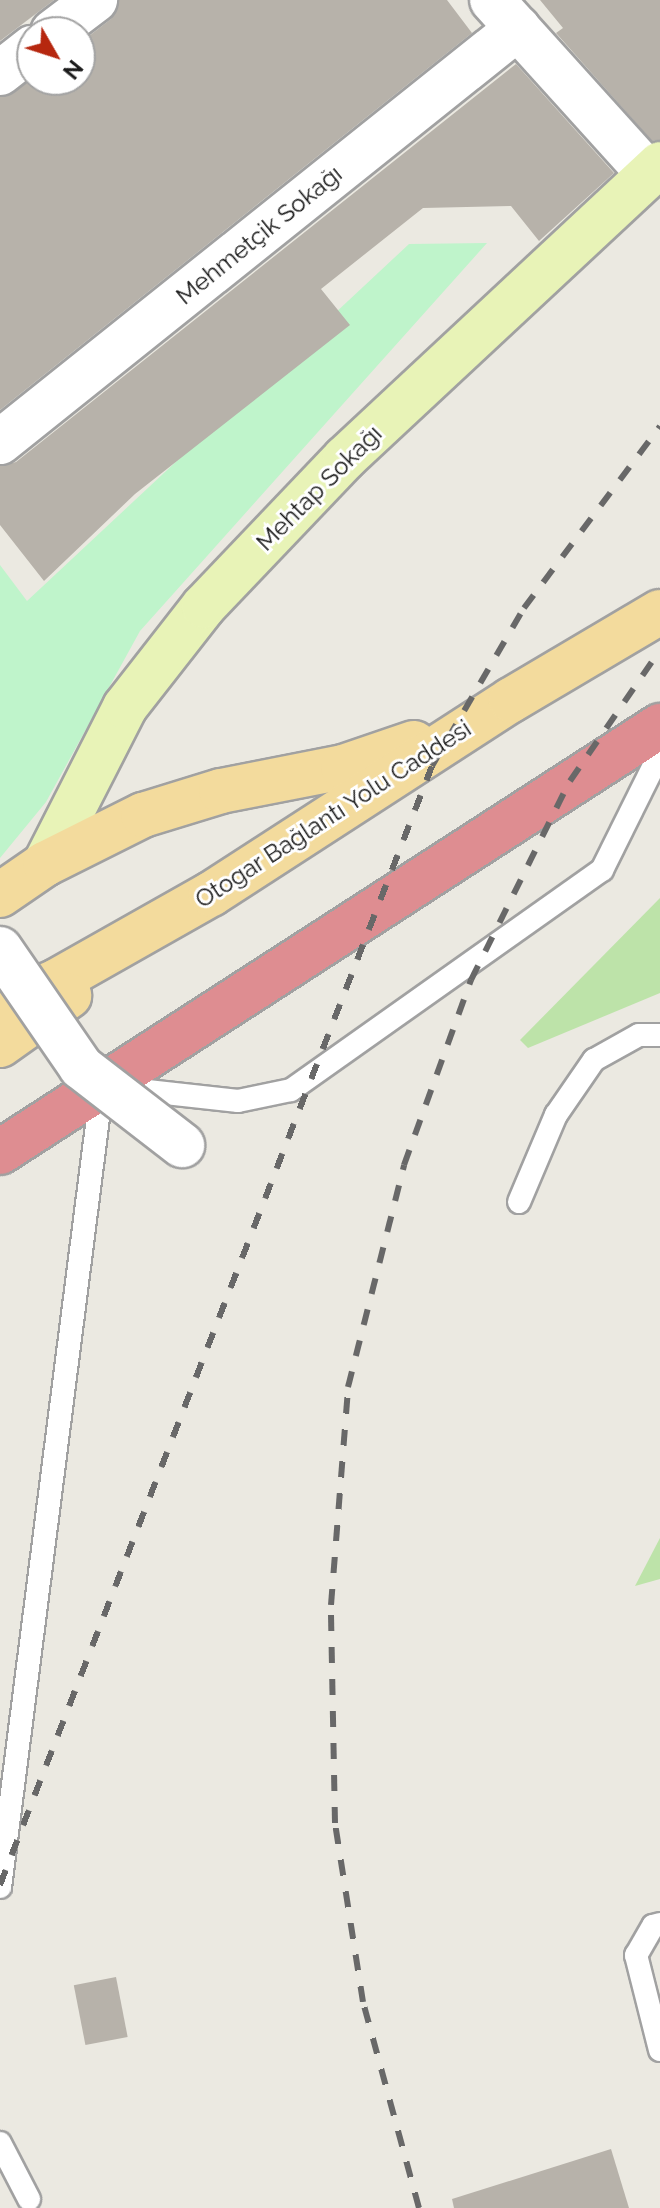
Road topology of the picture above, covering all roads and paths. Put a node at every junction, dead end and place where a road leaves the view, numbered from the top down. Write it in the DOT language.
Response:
graph roads {
  1 [pos="95,0"];
  2 [pos="505,14"];
  3 [pos="74,16"];
  4 [pos="16,60"];
  5 [pos="0,73"];
  6 [pos="655,169"];
  7 [pos="0,442"];
  8 [pos="660,612"];
  9 [pos="511,700"];
  10 [pos="660,726"];
  11 [pos="660,753"];
  12 [pos="45,864"];
  13 [pos="211,894"];
  14 [pos="0,895"];
  15 [pos="0,949"];
  16 [pos="0,1005"];
  17 [pos="660,1035"];
  18 [pos="0,1045"];
  19 [pos="102,1086"];
  20 [pos="182,1145"];
  21 [pos="0,1152"];
  22 [pos="519,1202"];
  23 [pos="0,1887"];
  24 [pos="660,1924"];
  25 [pos="660,2050"];
  26 [pos="0,2143"];
  27 [pos="29,2199"];
  1 -- 3 [label="street"];
  2 -- 6 [label="street"];
  2 -- 7 [label="street, Mehmetçik Sokağı"];
  4 -- 5 [label="street"];
  6 -- 12 [label="street, Mehtap Sokağı"];
  8 -- 9 [label="main road, Otogar Bağlantı Yolu Caddesi"];
  9 -- 12 [label="main road"];
  9 -- 13 [label="main road, Otogar Bağlantı Yolu Caddesi"];
  10 -- 19 [label="highway"];
  11 -- 19 [label="lane"];
  12 -- 14 [label="main road"];
  13 -- 16 [label="main road, Otogar Bağlantı Yolu Caddesi"];
  13 -- 18 [label="main road"];
  15 -- 20 [label="street, bridge"];
  17 -- 22 [label="lane"];
  19 -- 21 [label="highway"];
  19 -- 23 [label="lane"];
  24 -- 25 [label="lane"];
  26 -- 27 [label="lane"];
}
